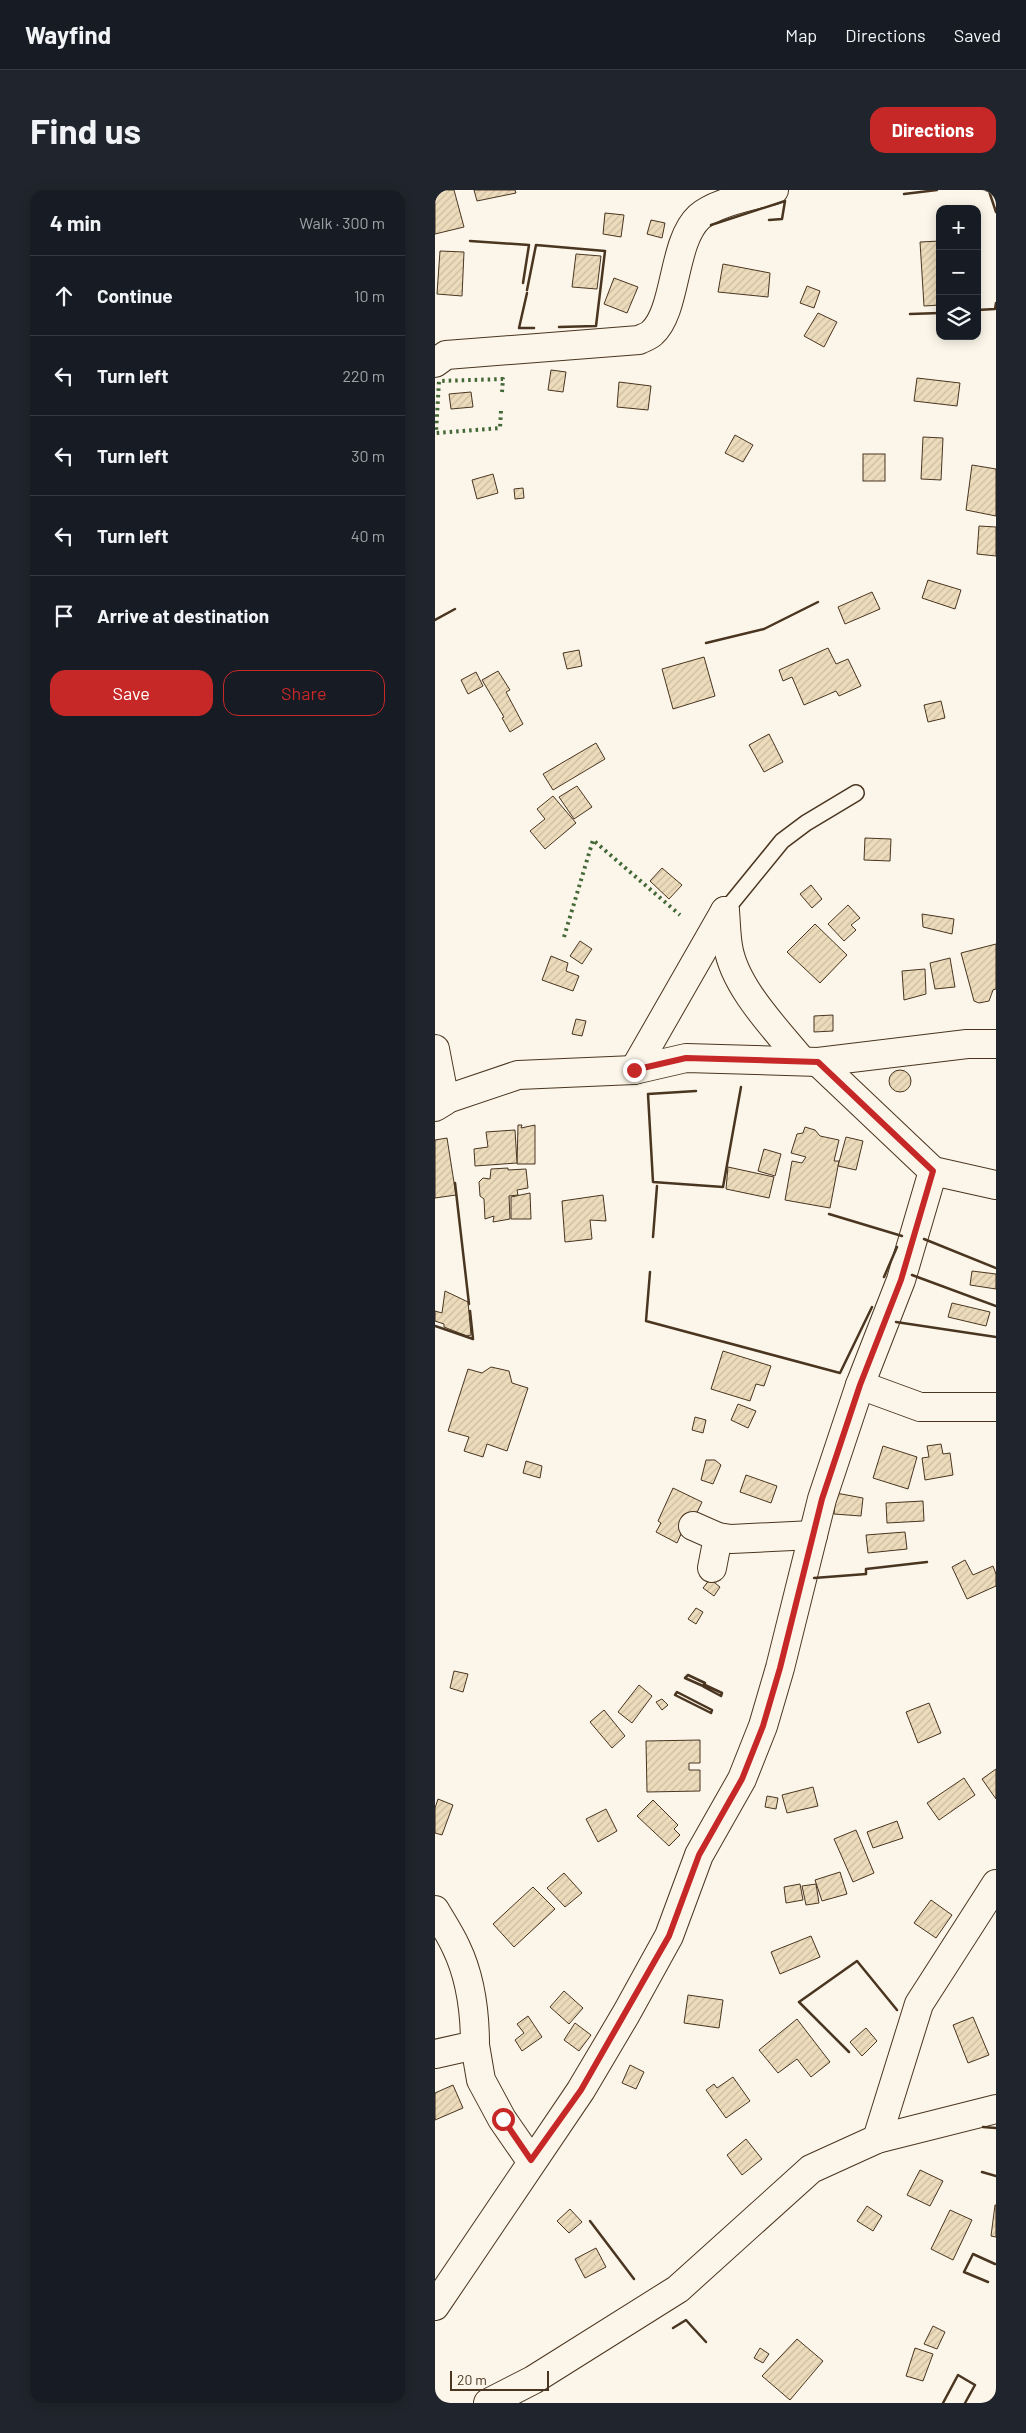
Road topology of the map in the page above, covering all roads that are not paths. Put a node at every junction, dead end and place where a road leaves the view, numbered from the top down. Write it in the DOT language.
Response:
graph roads {
  1 [pos="774,190"];
  2 [pos="435,363"];
  3 [pos="856,793"];
  4 [pos="725,911"];
  5 [pos="996,1044"];
  6 [pos="435,1050"];
  7 [pos="810,1062"];
  8 [pos="634,1070"];
  9 [pos="438,1104"];
  10 [pos="933,1171"];
  11 [pos="996,1185"];
  12 [pos="860,1385"];
  13 [pos="996,1407"];
  14 [pos="693,1526"];
  15 [pos="813,1534"];
  16 [pos="718,1537"];
  17 [pos="712,1568"];
  18 [pos="996,1884"];
  19 [pos="435,1910"];
  20 [pos="475,2045"];
  21 [pos="435,2054"];
  22 [pos="996,2109"];
  23 [pos="877,2139"];
  24 [pos="531,2160"];
  25 [pos="435,2306"];
  26 [pos="488,2403"];
  1 -- 2 [label="street"];
  3 -- 4 [label="lane"];
  4 -- 7 [label="street"];
  4 -- 8 [label="street"];
  5 -- 7 [label="street"];
  6 -- 9 [label="street"];
  7 -- 8 [label="street"];
  7 -- 10 [label="street"];
  8 -- 9 [label="street"];
  10 -- 11 [label="street"];
  10 -- 12 [label="street"];
  12 -- 13 [label="street"];
  12 -- 15 [label="street"];
  14 -- 16 [label="street"];
  15 -- 16 [label="street"];
  15 -- 24 [label="street"];
  16 -- 17 [label="street"];
  18 -- 23 [label="street"];
  19 -- 20 [label="street"];
  20 -- 21 [label="street"];
  20 -- 24 [label="street"];
  22 -- 23 [label="street"];
  23 -- 26 [label="street"];
  24 -- 25 [label="street"];
}
